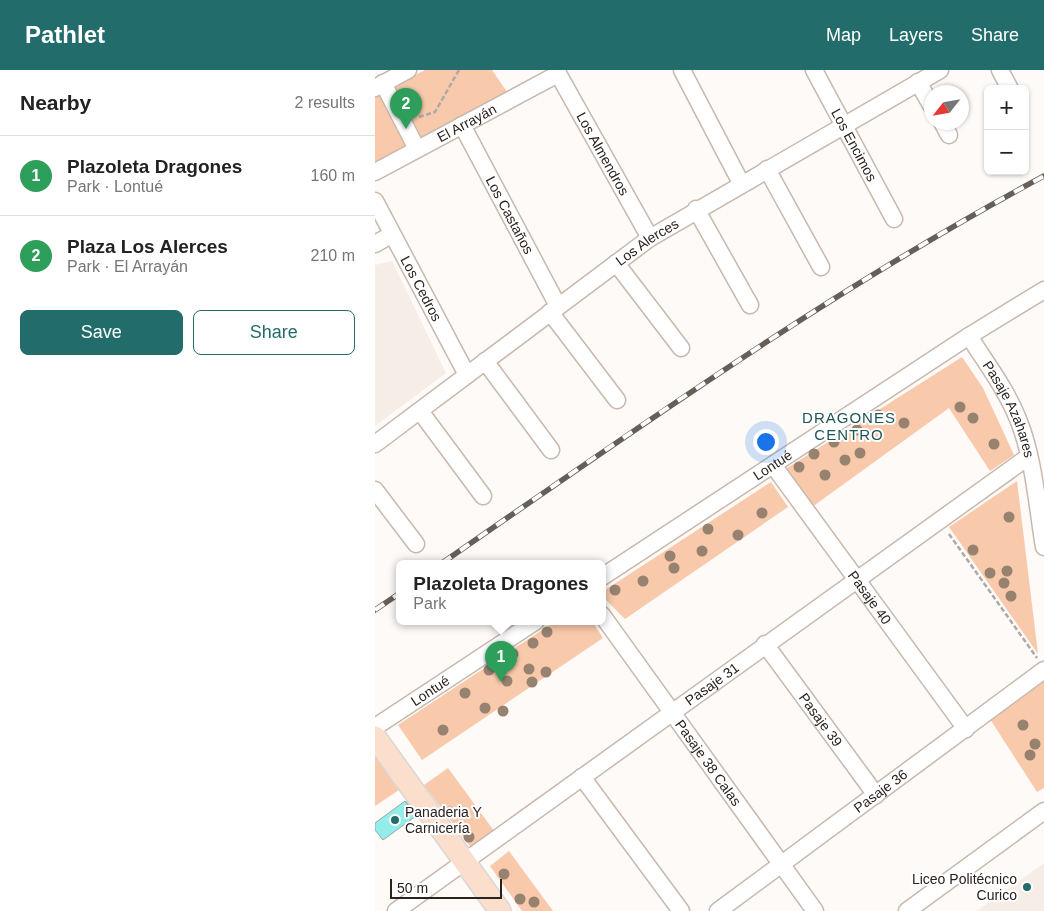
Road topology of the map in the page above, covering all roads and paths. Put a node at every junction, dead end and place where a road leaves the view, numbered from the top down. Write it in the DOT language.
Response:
graph roads {
  1 [pos="408,70"];
  2 [pos="459,70"];
  3 [pos="682,70"];
  4 [pos="814,70"];
  5 [pos="940,70"];
  6 [pos="999,70"];
  7 [pos="557,72"];
  8 [pos="918,82"];
  9 [pos="1008,85"];
  10 [pos="379,86"];
  11 [pos="924,93"];
  12 [pos="404,121"];
  13 [pos="462,125"];
  14 [pos="844,125"];
  15 [pos="417,149"];
  16 [pos="767,168"];
  17 [pos="375,172"];
  18 [pos="741,183"];
  19 [pos="375,201"];
  20 [pos="696,209"];
  21 [pos="894,219"];
  22 [pos="391,235"];
  23 [pos="650,238"];
  24 [pos="375,244"];
  25 [pos="617,262"];
  26 [pos="821,267"];
  27 [pos="1044,290"];
  28 [pos="749,305"];
  29 [pos="554,309"];
  30 [pos="969,336"];
  31 [pos="681,348"];
  32 [pos="485,361"];
  33 [pos="467,374"];
  34 [pos="617,400"];
  35 [pos="420,411"];
  36 [pos="375,444"];
  37 [pos="551,450"];
  38 [pos="1028,457"];
  39 [pos="773,465"];
  40 [pos="375,490"];
  41 [pos="483,496"];
  42 [pos="939,520"];
  43 [pos="415,544"];
  44 [pos="1044,546"];
  45 [pos="606,574"];
  46 [pos="856,579"];
  47 [pos="606,621"];
  48 [pos="530,625"];
  49 [pos="765,644"];
  50 [pos="1041,665"];
  51 [pos="672,712"];
  52 [pos="375,727"];
  53 [pos="966,729"];
  54 [pos="375,737"];
  55 [pos="582,777"];
  56 [pos="876,795"];
  57 [pos="1044,811"];
  58 [pos="464,862"];
  59 [pos="782,864"];
  60 [pos="909,910"];
  61 [pos="396,911"];
  62 [pos="500,911"];
  63 [pos="681,911"];
  64 [pos="718,911"];
  65 [pos="815,911"];
  1 -- 10 [label="street"];
  2 -- 12 [label="path"];
  3 -- 18 [label="street"];
  4 -- 14 [label="street, Los Encimos"];
  5 -- 8 [label="street, Los Alerces"];
  6 -- 9 [label="street"];
  7 -- 13 [label="street, El Arrayán"];
  7 -- 23 [label="street, Los Almendros"];
  8 -- 11 [label="street"];
  8 -- 14 [label="street, Los Alerces"];
  10 -- 12 [label="street"];
  12 -- 15 [label="street"];
  13 -- 15 [label="street, El Arrayán"];
  13 -- 29 [label="street, Los Castaños"];
  14 -- 16 [label="street, Los Alerces"];
  14 -- 21 [label="street, Los Encimos"];
  15 -- 17 [label="street, El Arrayán"];
  16 -- 18 [label="street, Los Alerces"];
  16 -- 26 [label="street"];
  18 -- 20 [label="street, Los Alerces"];
  19 -- 22 [label="street, Los Cedros"];
  20 -- 23 [label="street, Los Alerces"];
  20 -- 28 [label="street"];
  22 -- 24 [label="street"];
  22 -- 33 [label="street, Los Cedros"];
  23 -- 25 [label="street, Los Alerces"];
  25 -- 29 [label="street, Los Alerces"];
  25 -- 31 [label="street"];
  27 -- 30 [label="street, Lontué"];
  29 -- 32 [label="street, Los Alerces"];
  29 -- 34 [label="street, Los Castaños"];
  30 -- 38 [label="street, Pasaje Azahares"];
  30 -- 39 [label="street, Lontué"];
  32 -- 33 [label="street, Los Alerces"];
  32 -- 37 [label="street"];
  33 -- 35 [label="street, Los Alerces"];
  35 -- 36 [label="street, Los Alerces"];
  35 -- 41 [label="street"];
  38 -- 42 [label="street, Pasaje 31"];
  38 -- 44 [label="street, Pasaje Azahares"];
  39 -- 45 [label="street, Lontué"];
  39 -- 46 [label="street, Pasaje 40"];
  40 -- 43 [label="street"];
  42 -- 46 [label="street, Pasaje 31"];
  42 -- 50 [label="path"];
  46 -- 49 [label="street, Pasaje 31"];
  46 -- 53 [label="street, Pasaje 40"];
  47 -- 51 [label="street, Pasaje 38 Calas"];
  48 -- 52 [label="street, Lontué"];
  49 -- 51 [label="street, Pasaje 31"];
  49 -- 56 [label="street, Pasaje 39"];
  50 -- 53 [label="street, Pasaje 36"];
  51 -- 55 [label="street, Pasaje 31"];
  51 -- 59 [label="street, Pasaje 38 Calas"];
  53 -- 56 [label="street, Pasaje 36"];
  54 -- 58 [label="main road"];
  55 -- 58 [label="street, Pasaje 31"];
  55 -- 63 [label="street"];
  56 -- 59 [label="street, Pasaje 36"];
  57 -- 60 [label="street"];
  58 -- 61 [label="street, Pasaje 31"];
  58 -- 62 [label="main road"];
  59 -- 64 [label="street, Pasaje 36"];
  59 -- 65 [label="street, Pasaje 38 Calas"];
}
